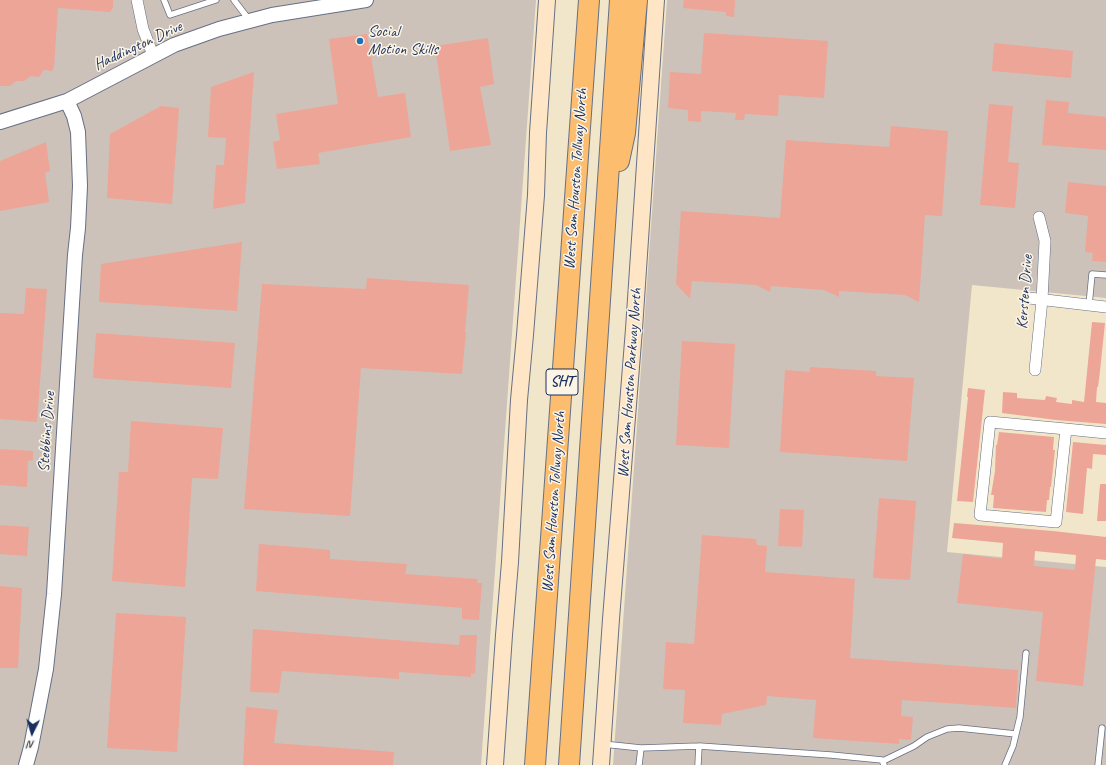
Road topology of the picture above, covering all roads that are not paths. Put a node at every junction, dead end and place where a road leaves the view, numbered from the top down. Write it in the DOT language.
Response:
graph roads {
  1 [pos="137,0"];
  2 [pos="164,0"];
  3 [pos="216,0"];
  4 [pos="234,0"];
  5 [pos="366,0"];
  6 [pos="547,0"];
  7 [pos="589,0"];
  8 [pos="620,0"];
  9 [pos="637,0"];
  10 [pos="656,0"];
  11 [pos="250,21"];
  12 [pos="153,55"];
  13 [pos="67,100"];
  14 [pos="0,122"];
  15 [pos="1039,217"];
  16 [pos="605,232"];
  17 [pos="1106,275"];
  18 [pos="1029,298"];
  19 [pos="1042,300"];
  20 [pos="1089,305"];
  21 [pos="1106,307"];
  22 [pos="1035,370"];
  23 [pos="1066,429"];
  24 [pos="1106,433"];
  25 [pos="1026,652"];
  26 [pos="1102,728"];
  27 [pos="1016,734"];
  28 [pos="603,744"];
  29 [pos="699,746"];
  30 [pos="641,748"];
  31 [pos="883,763"];
  32 [pos="26,765"];
  33 [pos="494,765"];
  34 [pos="535,765"];
  35 [pos="570,765"];
  36 [pos="601,765"];
  37 [pos="640,765"];
  38 [pos="698,765"];
  39 [pos="1005,765"];
  40 [pos="1098,765"];
  1 -- 12 [label="street"];
  2 -- 3 [label="lane"];
  4 -- 11 [label="lane"];
  5 -- 11 [label="street, Haddington Drive"];
  6 -- 33 [label="main road"];
  7 -- 34 [label="highway, West Sam Houston Tollway North / SHT"];
  8 -- 16 [label="highway, West Sam Houston Tollway North / SHT"];
  9 -- 16 [label="highway"];
  10 -- 28 [label="main road, West Sam Houston Parkway North"];
  11 -- 12 [label="street, Haddington Drive"];
  12 -- 13 [label="street, Haddington Drive"];
  13 -- 14 [label="street, Haddington Drive"];
  13 -- 32 [label="street, Stebbins Drive"];
  15 -- 19 [label="street, Kersten Drive"];
  16 -- 35 [label="highway, West Sam Houston Tollway North / SHT"];
  17 -- 20 [label="lane"];
  18 -- 19 [label="street"];
  19 -- 20 [label="street"];
  19 -- 22 [label="street, Kersten Drive"];
  20 -- 21 [label="street"];
  23 -- 23 [label="street"];
  23 -- 24 [label="street"];
  25 -- 27 [label="lane"];
  26 -- 40 [label="lane"];
  27 -- 31 [label="lane"];
  27 -- 39 [label="lane"];
  28 -- 30 [label="lane"];
  28 -- 36 [label="main road, West Sam Houston Parkway North"];
  29 -- 30 [label="lane"];
  29 -- 31 [label="lane"];
  29 -- 38 [label="lane"];
  30 -- 37 [label="lane"];
}
